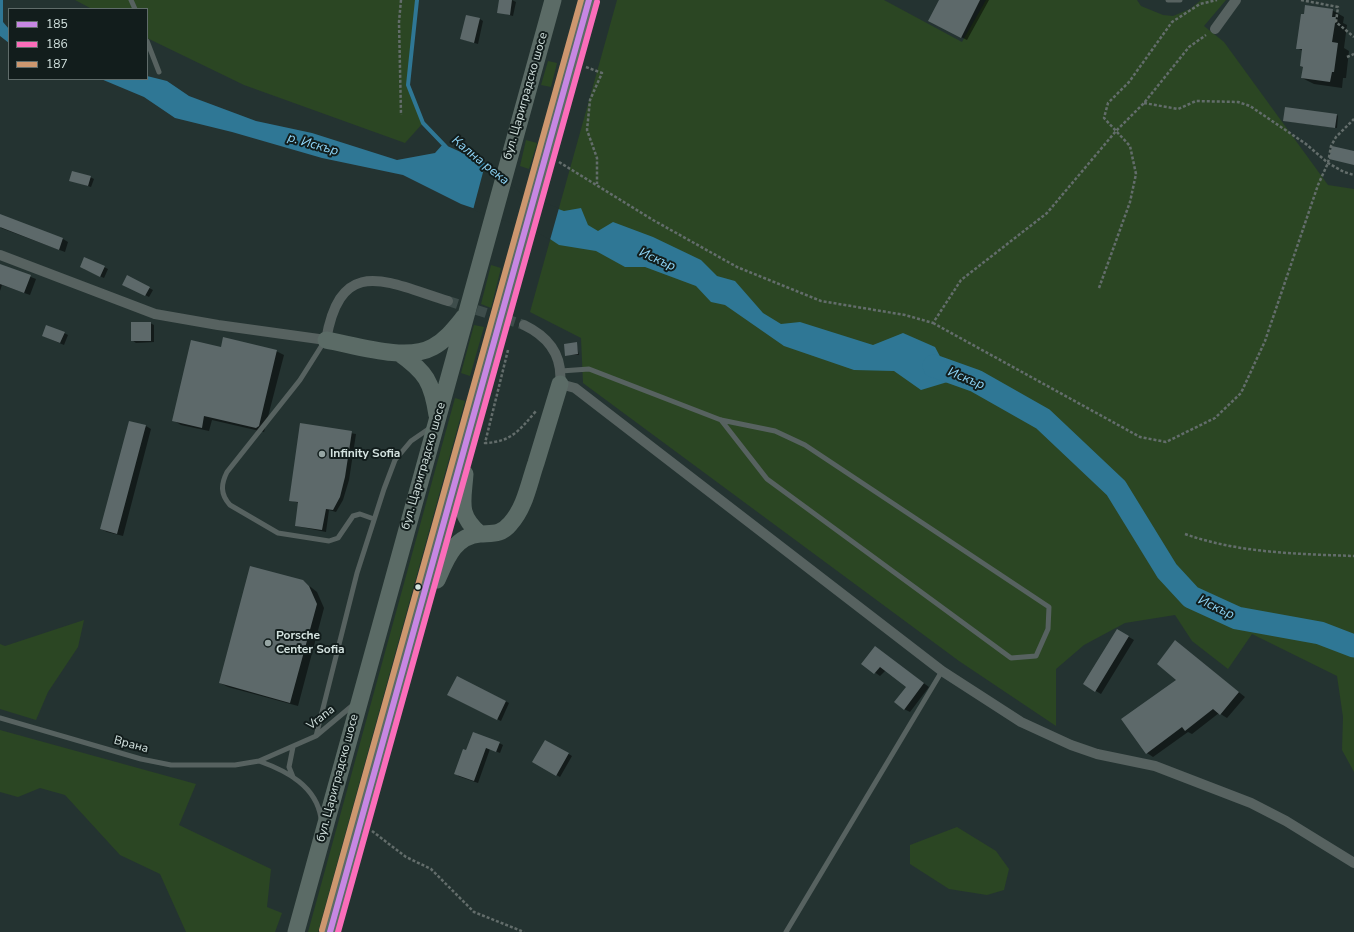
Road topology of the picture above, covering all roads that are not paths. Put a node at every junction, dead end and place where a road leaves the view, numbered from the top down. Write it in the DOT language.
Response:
graph roads {
  1 [pos="553,0"];
  2 [pos="589,0"];
  3 [pos="1168,0"];
  4 [pos="1180,0"];
  5 [pos="1236,0"];
  6 [pos="1215,29"];
  7 [pos="148,44"];
  8 [pos="158,72"];
  9 [pos="0,255"];
  10 [pos="448,301"];
  11 [pos="466,316"];
  12 [pos="524,325"];
  13 [pos="326,340"];
  14 [pos="399,354"];
  15 [pos="560,377"];
  16 [pos="721,420"];
  17 [pos="437,421"];
  18 [pos="468,437"];
  19 [pos="374,519"];
  20 [pos="480,534"];
  21 [pos="412,637"];
  22 [pos="942,671"];
  23 [pos="359,700"];
  24 [pos="0,718"];
  25 [pos="316,736"];
  26 [pos="293,748"];
  27 [pos="260,761"];
  28 [pos="293,778"];
  29 [pos="323,832"];
  30 [pos="1354,863"];
  31 [pos="296,932"];
  32 [pos="330,932"];
  33 [pos="786,932"];
  1 -- 11 [label="highway, бул. Цариградско шосе"];
  2 -- 18 [label="highway"];
  3 -- 4 [label="lane"];
  5 -- 6 [label="street"];
  7 -- 8 [label="lane"];
  9 -- 13 [label="street"];
  10 -- 13 [label="street"];
  11 -- 14 [label="highway"];
  11 -- 17 [label="highway, бул. Цариградско шосе"];
  12 -- 15 [label="street"];
  13 -- 14 [label="highway"];
  13 -- 19 [label="lane"];
  14 -- 17 [label="highway"];
  15 -- 16 [label="lane"];
  15 -- 20 [label="highway"];
  15 -- 22 [label="street"];
  16 -- 16 [label="lane"];
  17 -- 19 [label="lane"];
  17 -- 23 [label="highway, бул. Цариградско шосе"];
  18 -- 20 [label="highway"];
  18 -- 21 [label="highway"];
  19 -- 25 [label="lane"];
  20 -- 21 [label="highway"];
  21 -- 32 [label="highway"];
  22 -- 30 [label="street"];
  22 -- 33 [label="lane"];
  23 -- 25 [label="lane, Vrana"];
  23 -- 29 [label="highway, бул. Цариградско шосе"];
  24 -- 27 [label="lane, Врана"];
  25 -- 26 [label="lane, Vrana"];
  26 -- 27 [label="lane, Vrana"];
  26 -- 28 [label="lane"];
  27 -- 28 [label="lane"];
  28 -- 29 [label="lane"];
  29 -- 31 [label="highway, бул. Цариградско шосе"];
}
